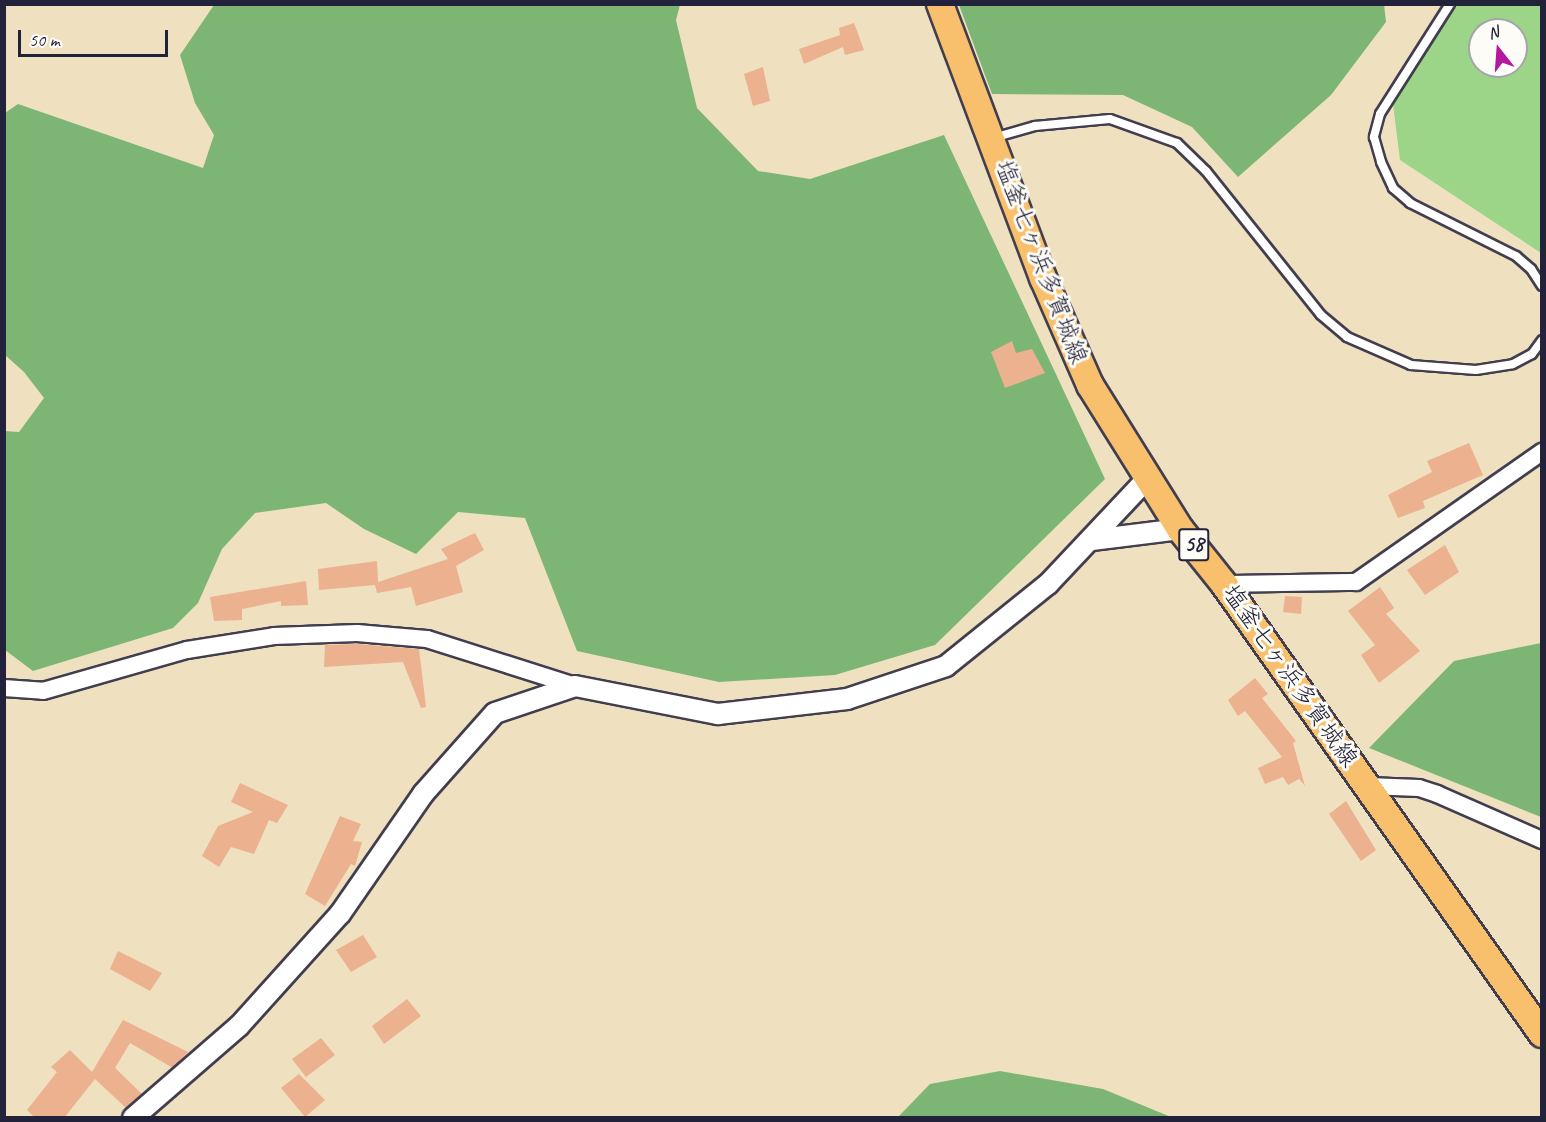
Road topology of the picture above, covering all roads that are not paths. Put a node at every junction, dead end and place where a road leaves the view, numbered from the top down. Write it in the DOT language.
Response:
graph roads {
  1 [pos="940,4"];
  2 [pos="1450,4"];
  3 [pos="993,138"];
  4 [pos="1542,286"];
  5 [pos="1542,340"];
  6 [pos="1542,452"];
  7 [pos="1147,479"];
  8 [pos="1180,529"];
  9 [pos="1092,540"];
  10 [pos="1224,584"];
  11 [pos="576,686"];
  12 [pos="4,688"];
  13 [pos="1368,786"];
  14 [pos="1542,840"];
  15 [pos="1542,1034"];
  16 [pos="133,1118"];
  1 -- 3 [label="main road, 塩釜七ヶ浜多賀城線 / 58"];
  2 -- 4 [label="lane"];
  3 -- 5 [label="lane"];
  3 -- 7 [label="main road, 塩釜七ヶ浜多賀城線 / 58"];
  6 -- 10 [label="street"];
  7 -- 8 [label="main road, 塩釜七ヶ浜多賀城線 / 58"];
  7 -- 9 [label="street"];
  8 -- 9 [label="street"];
  8 -- 10 [label="main road, 塩釜七ヶ浜多賀城線 / 58"];
  9 -- 11 [label="street"];
  10 -- 13 [label="main road, 塩釜七ヶ浜多賀城線 / 58"];
  11 -- 12 [label="street"];
  11 -- 16 [label="street"];
  13 -- 14 [label="street"];
  13 -- 15 [label="main road, 塩釜七ヶ浜多賀城線 / 58"];
}
